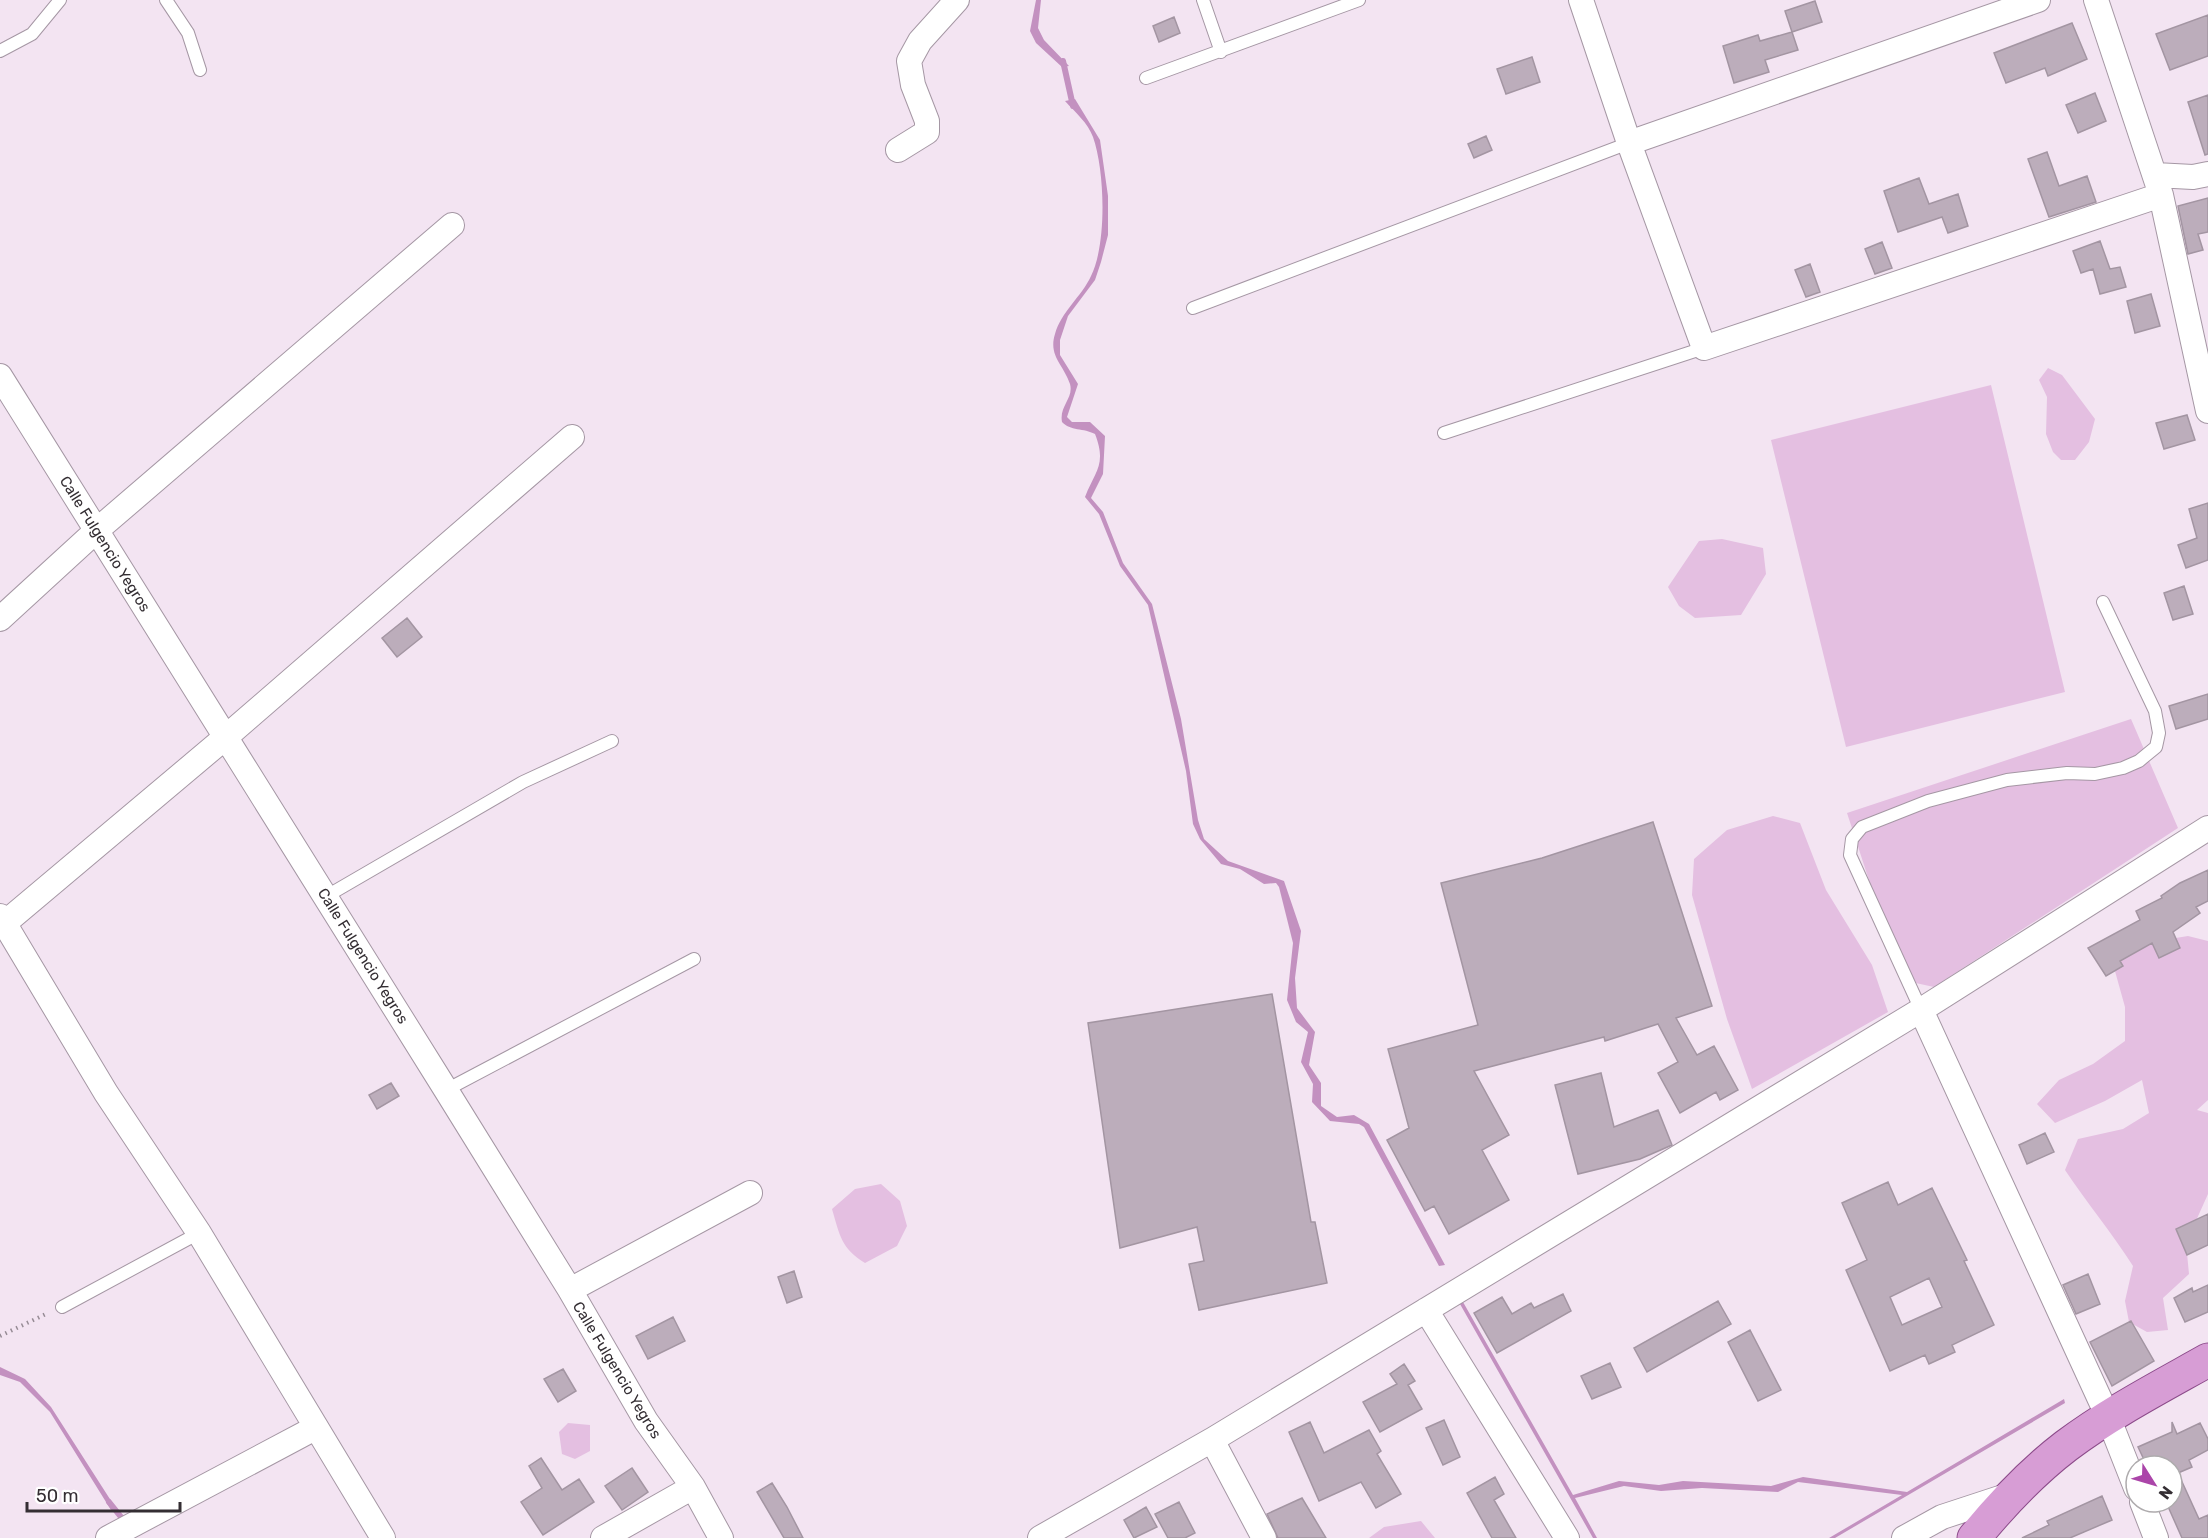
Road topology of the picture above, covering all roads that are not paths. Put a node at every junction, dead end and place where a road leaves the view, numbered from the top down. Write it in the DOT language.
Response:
graph roads {
  1 [pos="60,0"];
  2 [pos="166,0"];
  3 [pos="957,0"];
  4 [pos="1203,0"];
  5 [pos="1359,0"];
  6 [pos="1581,0"];
  7 [pos="2038,0"];
  8 [pos="2096,0"];
  9 [pos="0,51"];
  10 [pos="1221,52"];
  11 [pos="200,70"];
  12 [pos="1146,78"];
  13 [pos="1629,143"];
  14 [pos="898,150"];
  15 [pos="2208,174"];
  16 [pos="2158,185"];
  17 [pos="452,225"];
  18 [pos="1193,308"];
  19 [pos="1704,348"];
  20 [pos="0,376"];
  21 [pos="2208,411"];
  22 [pos="1444,433"];
  23 [pos="572,437"];
  24 [pos="96,531"];
  25 [pos="2103,602"];
  26 [pos="0,619"];
  27 [pos="227,736"];
  28 [pos="612,741"];
  29 [pos="2208,828"];
  30 [pos="325,897"];
  31 [pos="1,922"];
  32 [pos="694,959"];
  33 [pos="1921,1010"];
  34 [pos="446,1090"];
  35 [pos="750,1193"];
  36 [pos="199,1233"];
  37 [pos="570,1290"];
  38 [pos="62,1306"];
  39 [pos="1426,1310"];
  40 [pos="2208,1360"];
  41 [pos="2108,1417"];
  42 [pos="315,1428"];
  43 [pos="1212,1440"];
  44 [pos="2124,1458"];
  45 [pos="693,1487"];
  46 [pos="2015,1493"];
  47 [pos="2147,1514"];
  48 [pos="120,1531"];
  49 [pos="383,1538"];
  50 [pos="603,1538"];
  51 [pos="721,1538"];
  52 [pos="1040,1538"];
  53 [pos="1264,1538"];
  54 [pos="1567,1538"];
  55 [pos="1904,1538"];
  56 [pos="1974,1538"];
  57 [pos="2156,1538"];
  1 -- 9 [label="lane"];
  2 -- 11 [label="lane"];
  3 -- 14 [label="street"];
  4 -- 10 [label="lane"];
  5 -- 10 [label="lane"];
  6 -- 13 [label="street"];
  7 -- 13 [label="street"];
  8 -- 16 [label="street"];
  10 -- 12 [label="lane"];
  13 -- 18 [label="lane"];
  13 -- 19 [label="street"];
  15 -- 16 [label="street"];
  16 -- 19 [label="street"];
  16 -- 21 [label="street"];
  17 -- 24 [label="street"];
  19 -- 22 [label="lane"];
  20 -- 24 [label="street, Calle Fulgencio Yegros"];
  23 -- 27 [label="street"];
  24 -- 26 [label="street"];
  24 -- 27 [label="street, Calle Fulgencio Yegros"];
  25 -- 33 [label="lane"];
  27 -- 30 [label="street, Calle Fulgencio Yegros"];
  27 -- 31 [label="street"];
  28 -- 30 [label="lane"];
  29 -- 33 [label="street"];
  30 -- 34 [label="street, Calle Fulgencio Yegros"];
  31 -- 36 [label="street"];
  32 -- 34 [label="lane"];
  33 -- 39 [label="street"];
  33 -- 41 [label="street"];
  34 -- 37 [label="street, Calle Fulgencio Yegros"];
  35 -- 37 [label="street"];
  36 -- 38 [label="lane"];
  36 -- 42 [label="street"];
  37 -- 45 [label="street, Calle Fulgencio Yegros"];
  39 -- 43 [label="street"];
  39 -- 54 [label="street"];
  40 -- 41 [label="main road"];
  41 -- 44 [label="street"];
  41 -- 46 [label="main road"];
  42 -- 48 [label="street"];
  42 -- 49 [label="street"];
  43 -- 52 [label="street"];
  43 -- 53 [label="street"];
  45 -- 50 [label="street"];
  45 -- 51 [label="street, Calle Fulgencio Yegros"];
  46 -- 55 [label="street"];
  46 -- 56 [label="main road"];
  47 -- 57 [label="street"];
}
